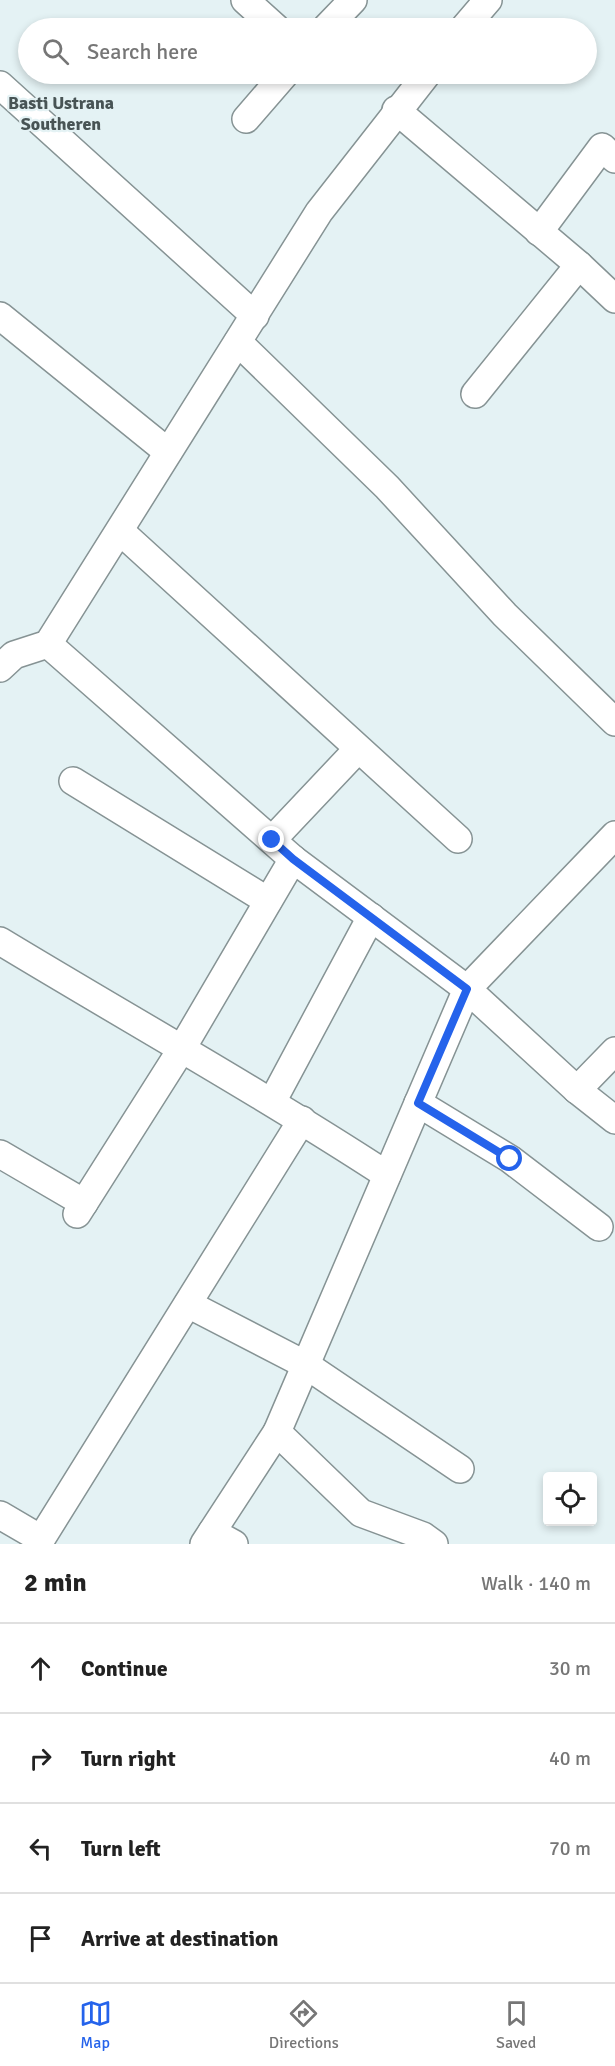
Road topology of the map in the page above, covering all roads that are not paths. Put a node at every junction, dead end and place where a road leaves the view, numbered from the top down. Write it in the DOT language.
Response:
graph roads {
  1 [pos="245,0"];
  2 [pos="353,0"];
  3 [pos="488,0"];
  4 [pos="265,18"];
  5 [pos="336,18"];
  6 [pos="473,18"];
  7 [pos="276,84"];
  8 [pos="418,84"];
  9 [pos="0,85"];
  10 [pos="396,110"];
  11 [pos="246,118"];
  12 [pos="615,159"];
  13 [pos="539,232"];
  14 [pos="579,265"];
  15 [pos="615,299"];
  16 [pos="0,316"];
  17 [pos="255,316"];
  18 [pos="238,342"];
  19 [pos="475,394"];
  20 [pos="168,452"];
  21 [pos="120,531"];
  22 [pos="48,644"];
  23 [pos="0,668"];
  24 [pos="615,722"];
  25 [pos="358,749"];
  26 [pos="73,781"];
  27 [pos="615,835"];
  28 [pos="458,839"];
  29 [pos="272,840"];
  30 [pos="293,859"];
  31 [pos="268,901"];
  32 [pos="371,917"];
  33 [pos="0,941"];
  34 [pos="467,989"];
  35 [pos="181,1050"];
  36 [pos="615,1052"];
  37 [pos="578,1090"];
  38 [pos="272,1102"];
  39 [pos="418,1103"];
  40 [pos="302,1120"];
  41 [pos="615,1120"];
  42 [pos="0,1154"];
  43 [pos="387,1175"];
  44 [pos="599,1227"];
  45 [pos="188,1304"];
  46 [pos="306,1365"];
  47 [pos="277,1432"];
  48 [pos="460,1469"];
  49 [pos="0,1515"];
  50 [pos="217,1540"];
  51 [pos="39,1542"];
  52 [pos="434,1544"];
  1 -- 4 [label="street"];
  2 -- 5 [label="street"];
  3 -- 6 [label="street"];
  7 -- 11 [label="street"];
  8 -- 10 [label="street"];
  9 -- 17 [label="street"];
  10 -- 13 [label="street"];
  10 -- 17 [label="street"];
  12 -- 13 [label="street"];
  13 -- 14 [label="street"];
  14 -- 15 [label="street"];
  14 -- 19 [label="street"];
  16 -- 20 [label="street"];
  17 -- 18 [label="street"];
  18 -- 20 [label="street"];
  18 -- 24 [label="street"];
  20 -- 21 [label="street"];
  21 -- 22 [label="street"];
  21 -- 25 [label="street"];
  22 -- 23 [label="street"];
  22 -- 29 [label="street"];
  25 -- 28 [label="street"];
  25 -- 29 [label="street"];
  26 -- 31 [label="street"];
  27 -- 34 [label="street"];
  29 -- 30 [label="street"];
  30 -- 31 [label="street"];
  30 -- 32 [label="street"];
  31 -- 35 [label="street"];
  32 -- 34 [label="street"];
  32 -- 38 [label="street"];
  33 -- 35 [label="street"];
  34 -- 37 [label="street"];
  34 -- 39 [label="street"];
  35 -- 38 [label="street"];
  35 -- 42 [label="street"];
  36 -- 37 [label="street"];
  37 -- 41 [label="street"];
  38 -- 40 [label="street"];
  39 -- 43 [label="street"];
  39 -- 44 [label="street"];
  40 -- 43 [label="street"];
  40 -- 45 [label="street"];
  43 -- 46 [label="street"];
  45 -- 46 [label="street"];
  45 -- 51 [label="street"];
  46 -- 47 [label="street"];
  46 -- 48 [label="street"];
  47 -- 50 [label="street"];
  47 -- 52 [label="street"];
  49 -- 51 [label="street"];
}
